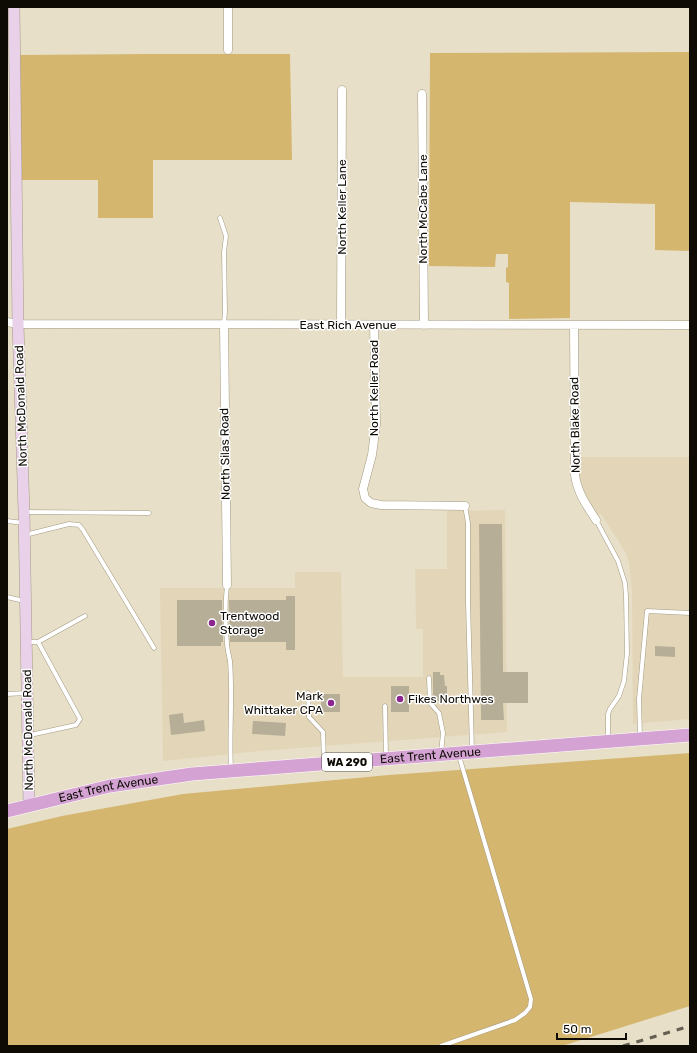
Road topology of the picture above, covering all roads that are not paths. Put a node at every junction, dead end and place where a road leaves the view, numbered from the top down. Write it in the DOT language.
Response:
graph roads {
  1 [pos="14,7"];
  2 [pos="228,7"];
  3 [pos="228,50"];
  4 [pos="342,90"];
  5 [pos="422,94"];
  6 [pos="220,218"];
  7 [pos="13,323"];
  8 [pos="224,324"];
  9 [pos="341,325"];
  10 [pos="374,325"];
  11 [pos="424,325"];
  12 [pos="574,325"];
  13 [pos="690,325"];
  14 [pos="466,506"];
  15 [pos="149,513"];
  16 [pos="24,517"];
  17 [pos="596,520"];
  18 [pos="7,521"];
  19 [pos="24,536"];
  20 [pos="227,585"];
  21 [pos="7,597"];
  22 [pos="26,601"];
  23 [pos="690,613"];
  24 [pos="84,616"];
  25 [pos="32,642"];
  26 [pos="154,648"];
  27 [pos="429,678"];
  28 [pos="28,693"];
  29 [pos="308,693"];
  30 [pos="7,694"];
  31 [pos="385,706"];
  32 [pos="28,736"];
  33 [pos="690,736"];
  34 [pos="640,740"];
  35 [pos="608,742"];
  36 [pos="472,752"];
  37 [pos="459,754"];
  38 [pos="441,755"];
  39 [pos="386,759"];
  40 [pos="324,764"];
  41 [pos="231,771"];
  42 [pos="29,805"];
  43 [pos="7,811"];
  44 [pos="441,1046"];
  1 -- 7 [label="street, North McDonald Road"];
  2 -- 3 [label="street"];
  4 -- 9 [label="street, North Keller Lane"];
  5 -- 11 [label="street, North McCabe Lane"];
  6 -- 8 [label="lane"];
  7 -- 8 [label="street, East Rich Avenue"];
  7 -- 16 [label="street, North McDonald Road"];
  8 -- 9 [label="street, East Rich Avenue"];
  8 -- 20 [label="street, North Silas Road"];
  9 -- 10 [label="street, East Rich Avenue"];
  10 -- 11 [label="street, East Rich Avenue"];
  10 -- 14 [label="street, North Keller Road"];
  11 -- 12 [label="street, East Rich Avenue"];
  12 -- 13 [label="street, East Rich Avenue"];
  12 -- 17 [label="street, North Blake Road"];
  14 -- 36 [label="lane"];
  15 -- 16 [label="lane"];
  16 -- 18 [label="lane"];
  16 -- 19 [label="street, North McDonald Road"];
  17 -- 35 [label="lane"];
  19 -- 22 [label="street, North McDonald Road"];
  19 -- 26 [label="lane"];
  20 -- 41 [label="lane"];
  21 -- 22 [label="lane"];
  22 -- 25 [label="street, North McDonald Road"];
  23 -- 34 [label="lane"];
  24 -- 25 [label="lane"];
  25 -- 28 [label="street, North McDonald Road"];
  25 -- 32 [label="lane"];
  27 -- 38 [label="lane"];
  28 -- 30 [label="lane"];
  28 -- 32 [label="street, North McDonald Road"];
  29 -- 40 [label="lane"];
  31 -- 39 [label="lane"];
  32 -- 42 [label="street, North McDonald Road"];
  33 -- 34 [label="main road, East Trent Avenue / WA 290"];
  34 -- 35 [label="main road, East Trent Avenue / WA 290"];
  35 -- 36 [label="main road, East Trent Avenue / WA 290"];
  36 -- 37 [label="main road, East Trent Avenue / WA 290"];
  37 -- 38 [label="main road, East Trent Avenue / WA 290"];
  37 -- 44 [label="lane"];
  38 -- 39 [label="main road, East Trent Avenue / WA 290"];
  39 -- 40 [label="main road, East Trent Avenue / WA 290"];
  40 -- 41 [label="main road, East Trent Avenue / WA 290"];
  41 -- 42 [label="main road, East Trent Avenue / WA 290"];
  42 -- 43 [label="main road, East Trent Avenue / WA 290"];
}
